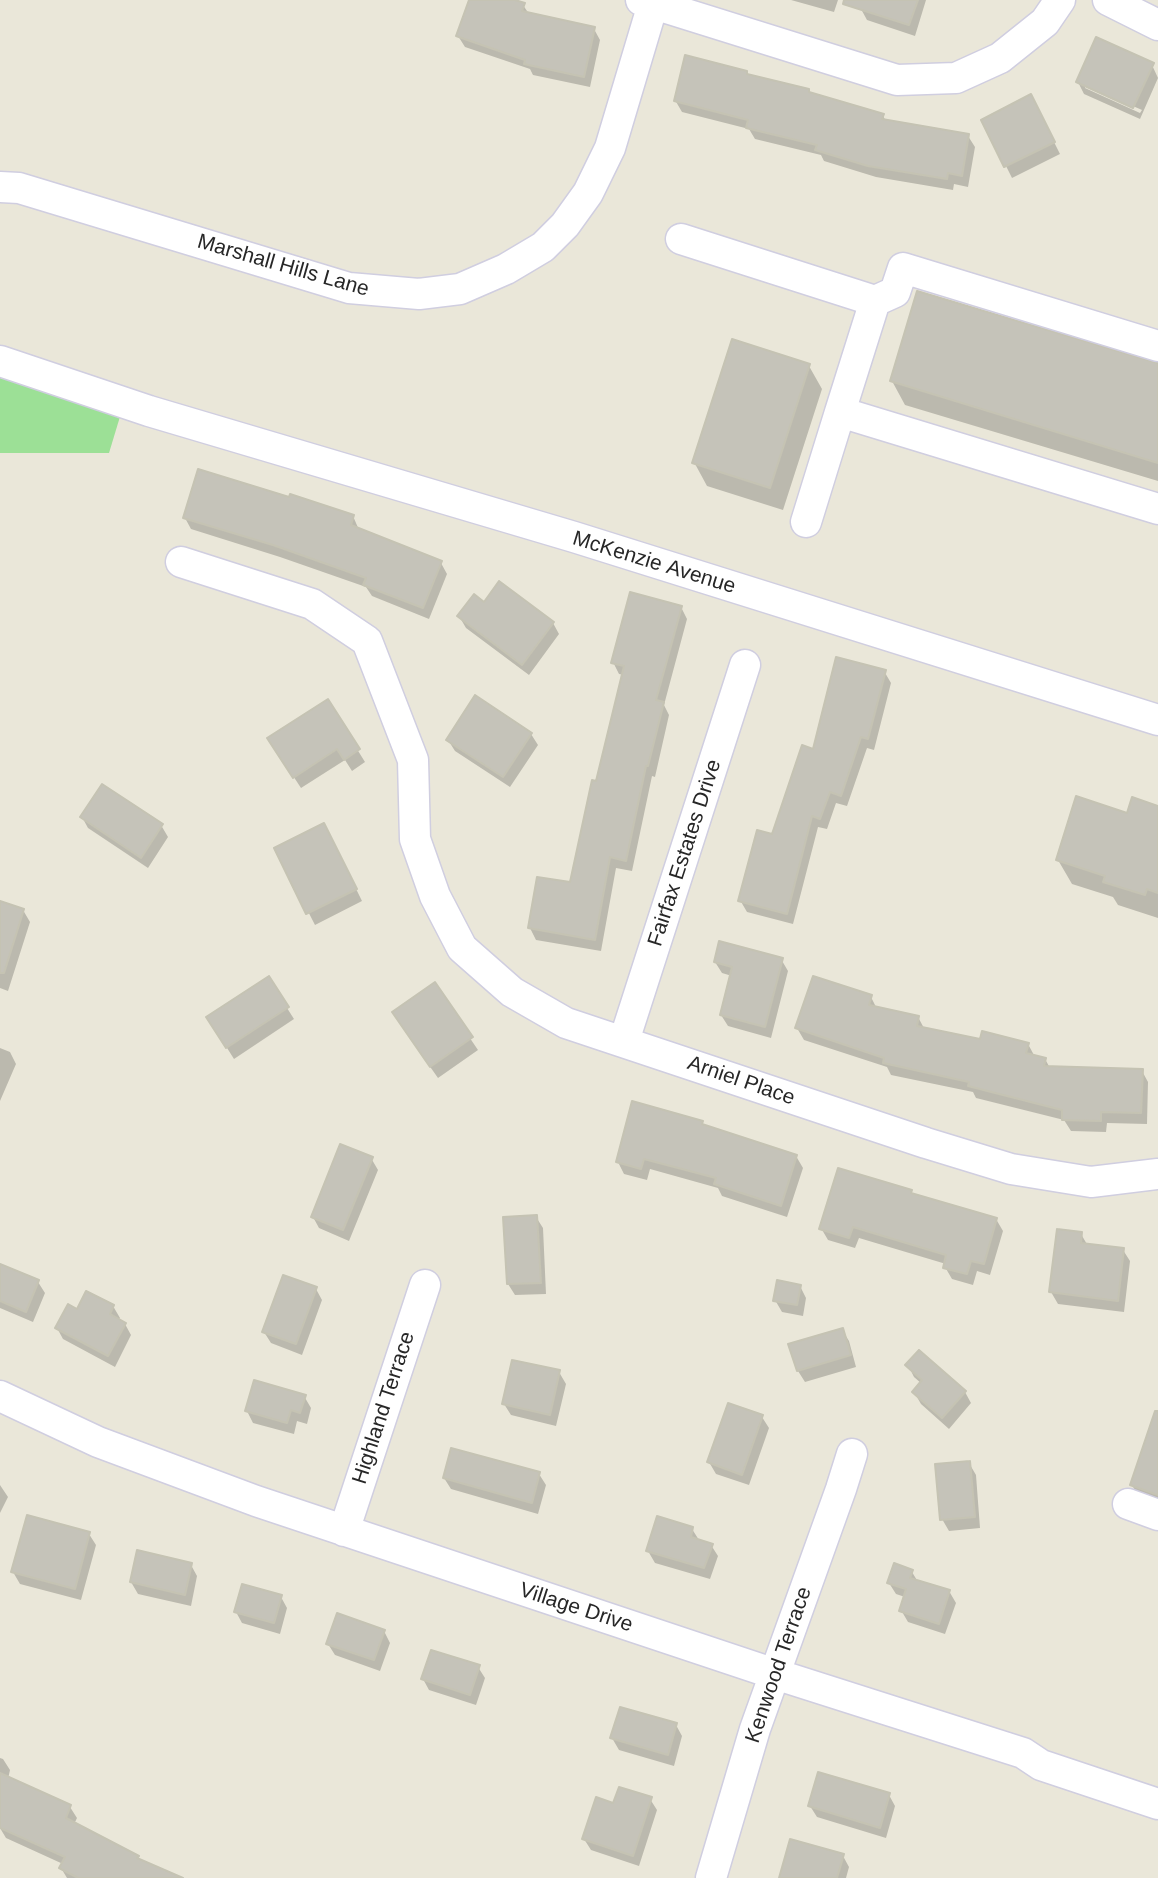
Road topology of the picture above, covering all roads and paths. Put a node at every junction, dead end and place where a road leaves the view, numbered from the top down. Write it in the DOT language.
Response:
graph roads {
  1 [pos="1060,0"];
  2 [pos="1108,0"];
  3 [pos="647,2"];
  4 [pos="1158,25"];
  5 [pos="0,187"];
  6 [pos="681,239"];
  7 [pos="875,301"];
  8 [pos="1158,346"];
  9 [pos="0,361"];
  10 [pos="840,412"];
  11 [pos="1158,509"];
  12 [pos="806,522"];
  13 [pos="181,562"];
  14 [pos="745,666"];
  15 [pos="1158,720"];
  16 [pos="624,1041"];
  17 [pos="1158,1174"];
  18 [pos="425,1285"];
  19 [pos="0,1396"];
  20 [pos="852,1454"];
  21 [pos="1128,1504"];
  22 [pos="1158,1515"];
  23 [pos="344,1531"];
  24 [pos="775,1674"];
  25 [pos="1158,1804"];
  26 [pos="710,1878"];
  1 -- 3 [label="street"];
  2 -- 4 [label="street"];
  3 -- 5 [label="street, Marshall Hills Lane"];
  6 -- 7 [label="street"];
  7 -- 8 [label="street"];
  7 -- 10 [label="street"];
  9 -- 15 [label="street, McKenzie Avenue"];
  10 -- 11 [label="street"];
  10 -- 12 [label="street"];
  13 -- 16 [label="street, Arniel Place"];
  14 -- 16 [label="street, Fairfax Estates Drive"];
  16 -- 17 [label="street, Arniel Place"];
  18 -- 23 [label="street, Highland Terrace"];
  19 -- 23 [label="street, Village Drive"];
  20 -- 24 [label="street, Kenwood Terrace"];
  21 -- 22 [label="street"];
  23 -- 24 [label="street, Village Drive"];
  24 -- 25 [label="street, Village Drive"];
  24 -- 26 [label="street, Kenwood Terrace"];
}
